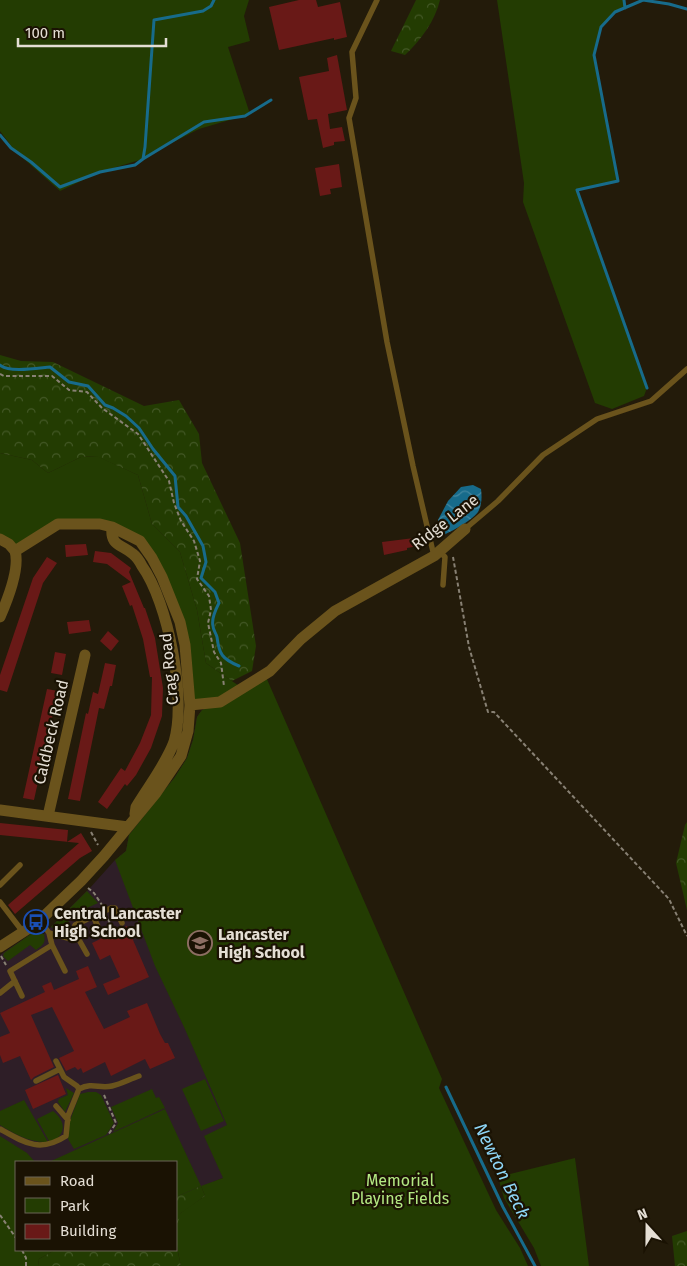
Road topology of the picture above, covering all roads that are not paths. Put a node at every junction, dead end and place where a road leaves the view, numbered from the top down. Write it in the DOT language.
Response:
graph roads {
  1 [pos="377,0"];
  2 [pos="687,369"];
  3 [pos="112,527"];
  4 [pos="465,529"];
  5 [pos="0,539"];
  6 [pos="439,550"];
  7 [pos="15,551"];
  8 [pos="443,585"];
  9 [pos="0,617"];
  10 [pos="85,654"];
  11 [pos="190,705"];
  12 [pos="0,810"];
  13 [pos="48,816"];
  14 [pos="131,822"];
  15 [pos="20,866"];
  16 [pos="0,884"];
  17 [pos="0,902"];
  18 [pos="94,916"];
  19 [pos="40,920"];
  20 [pos="122,923"];
  21 [pos="23,932"];
  22 [pos="49,933"];
  23 [pos="101,933"];
  24 [pos="78,938"];
  25 [pos="52,944"];
  26 [pos="0,947"];
  27 [pos="87,954"];
  28 [pos="65,971"];
  29 [pos="15,981"];
  30 [pos="0,993"];
  31 [pos="22,996"];
  32 [pos="56,1061"];
  33 [pos="60,1069"];
  34 [pos="140,1076"];
  35 [pos="36,1081"];
  36 [pos="79,1089"];
  37 [pos="56,1106"];
  38 [pos="68,1120"];
  39 [pos="0,1129"];
  1 -- 6 [label="lane"];
  2 -- 4 [label="lane, Ridge Lane"];
  3 -- 7 [label="street, Crag Road"];
  3 -- 11 [label="street, Crag Road"];
  3 -- 14 [label="street, Crag Road"];
  4 -- 6 [label="street, Ridge Lane"];
  5 -- 7 [label="street"];
  6 -- 8 [label="lane"];
  6 -- 11 [label="street, Ridge Lane"];
  7 -- 9 [label="street"];
  10 -- 13 [label="street, Caldbeck Road"];
  11 -- 14 [label="street, Crag Road"];
  12 -- 13 [label="street"];
  13 -- 14 [label="street"];
  14 -- 19 [label="street, Crag Road"];
  15 -- 16 [label="lane"];
  17 -- 21 [label="lane"];
  18 -- 20 [label="lane"];
  18 -- 23 [label="lane"];
  18 -- 24 [label="lane"];
  19 -- 21 [label="street, Crag Road"];
  19 -- 22 [label="lane"];
  21 -- 26 [label="street, Crag Road"];
  22 -- 24 [label="lane"];
  22 -- 25 [label="lane"];
  24 -- 27 [label="lane"];
  25 -- 28 [label="lane"];
  25 -- 29 [label="lane"];
  29 -- 30 [label="lane"];
  29 -- 31 [label="lane"];
  32 -- 33 [label="lane"];
  33 -- 35 [label="lane"];
  33 -- 36 [label="lane"];
  34 -- 36 [label="lane"];
  36 -- 38 [label="lane"];
  37 -- 38 [label="lane"];
  38 -- 39 [label="lane"];
}
